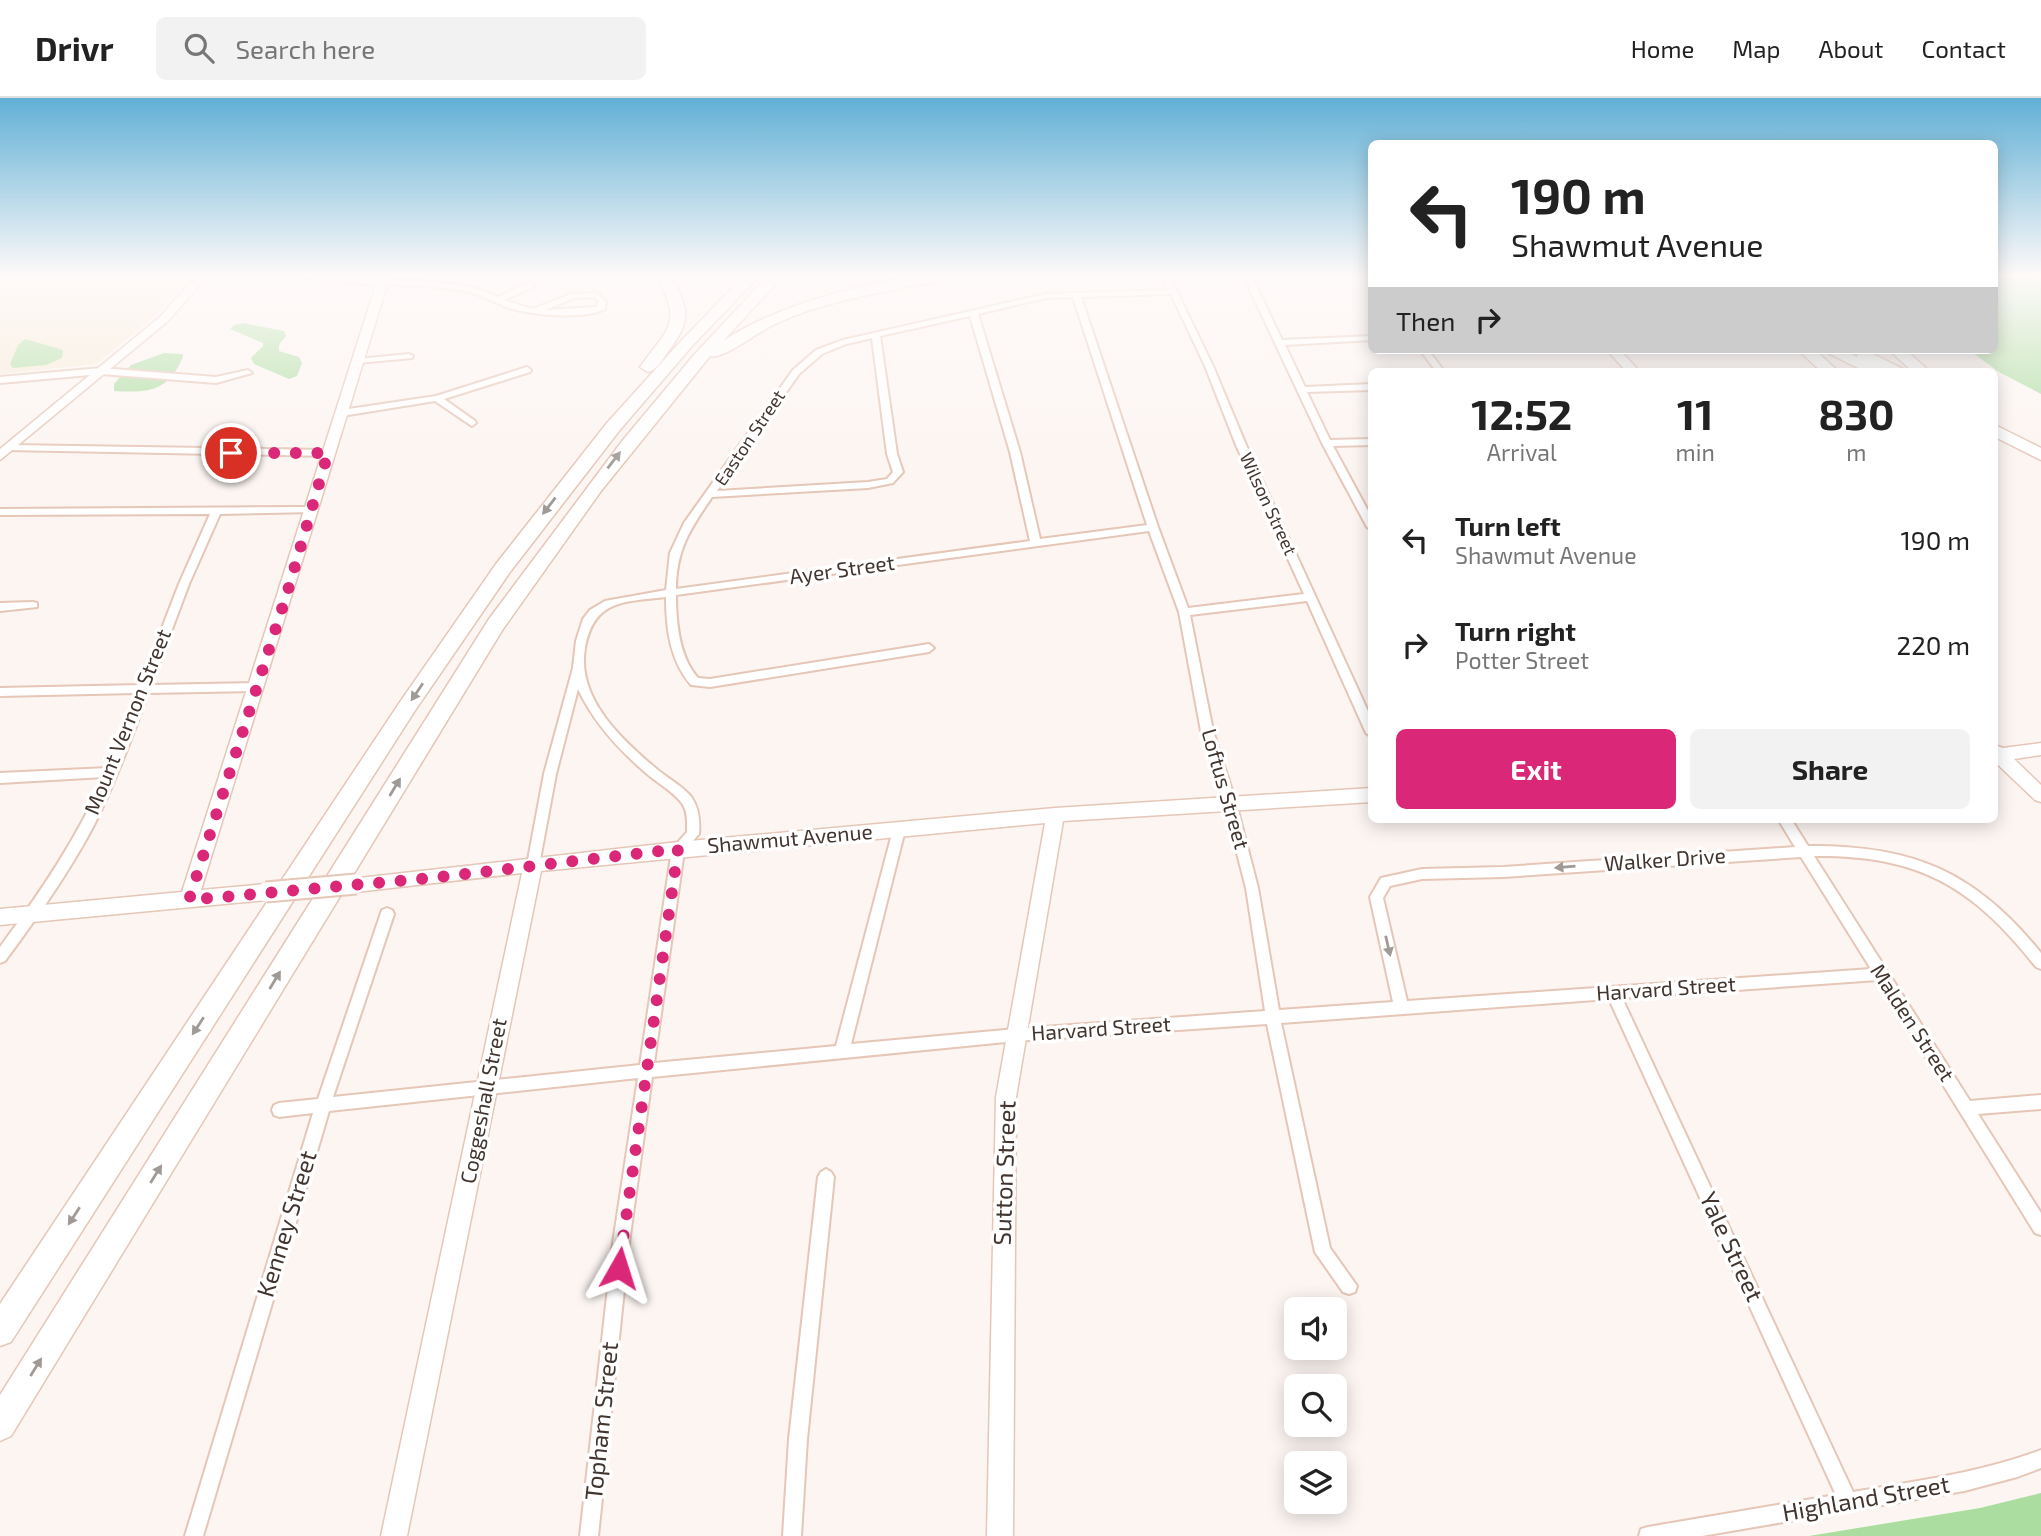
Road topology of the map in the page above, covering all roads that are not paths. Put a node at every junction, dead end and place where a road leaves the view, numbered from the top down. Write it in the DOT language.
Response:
graph roads {
  1 [pos="135,342"];
  2 [pos="364,342"];
  3 [pos="666,342"];
  4 [pos="689,342"];
  5 [pos="713,342"];
  6 [pos="734,342"];
  7 [pos="845,342"];
  8 [pos="877,342"];
  9 [pos="982,342"];
  10 [pos="1092,342"];
  11 [pos="1196,342"];
  12 [pos="1279,342"];
  13 [pos="1427,354"];
  14 [pos="1617,354"];
  15 [pos="1811,354"];
  16 [pos="1839,354"];
  17 [pos="1863,354"];
  18 [pos="1902,354"];
  19 [pos="409,356"];
  20 [pos="358,361"];
  21 [pos="1438,368"];
  22 [pos="1630,368"];
  23 [pos="1827,368"];
  24 [pos="1870,368"];
  25 [pos="1893,368"];
  26 [pos="1918,368"];
  27 [pos="527,370"];
  28 [pos="101,371"];
  29 [pos="248,373"];
  30 [pos="0,380"];
  31 [pos="1368,387"];
  32 [pos="1302,390"];
  33 [pos="437,398"];
  34 [pos="652,412"];
  35 [pos="342,413"];
  36 [pos="1998,420"];
  37 [pos="472,423"];
  38 [pos="1998,432"];
  39 [pos="1368,442"];
  40 [pos="2041,442"];
  41 [pos="1326,443"];
  42 [pos="1998,448"];
  43 [pos="5,452"];
  44 [pos="328,453"];
  45 [pos="591,453"];
  46 [pos="2041,455"];
  47 [pos="2041,467"];
  48 [pos="711,494"];
  49 [pos="311,510"];
  50 [pos="0,512"];
  51 [pos="216,512"];
  52 [pos="1368,520"];
  53 [pos="1153,527"];
  54 [pos="1035,544"];
  55 [pos="673,593"];
  56 [pos="1310,597"];
  57 [pos="33,606"];
  58 [pos="0,607"];
  59 [pos="1184,612"];
  60 [pos="929,648"];
  61 [pos="578,668"];
  62 [pos="257,687"];
  63 [pos="144,688"];
  64 [pos="0,692"];
  65 [pos="1368,724"];
  66 [pos="2041,749"];
  67 [pos="1998,754"];
  68 [pos="1998,756"];
  69 [pos="111,772"];
  70 [pos="0,778"];
  71 [pos="1368,795"];
  72 [pos="2041,795"];
  73 [pos="1230,803"];
  74 [pos="1055,815"];
  75 [pos="1786,823"];
  76 [pos="899,830"];
  77 [pos="678,849"];
  78 [pos="1804,852"];
  79 [pos="533,865"];
  80 [pos="189,900"];
  81 [pos="33,913"];
  82 [pos="387,914"];
  83 [pos="0,916"];
  84 [pos="0,957"];
  85 [pos="2041,963"];
  86 [pos="1880,974"];
  87 [pos="1613,993"];
  88 [pos="1402,1009"];
  89 [pos="1273,1017"];
  90 [pos="1016,1035"];
  91 [pos="842,1051"];
  92 [pos="644,1072"];
  93 [pos="489,1086"];
  94 [pos="2041,1102"];
  95 [pos="323,1105"];
  96 [pos="1967,1108"];
  97 [pos="279,1110"];
  98 [pos="826,1177"];
  99 [pos="2041,1227"];
  100 [pos="1349,1286"];
  101 [pos="0,1331"];
  102 [pos="0,1425"];
  103 [pos="2041,1459"];
  104 [pos="1848,1501"];
  105 [pos="194,1536"];
  106 [pos="394,1536"];
  107 [pos="589,1536"];
  108 [pos="792,1536"];
  109 [pos="1000,1536"];
  110 [pos="1648,1536"];
  1 -- 28 [label="main road"];
  2 -- 20 [label="main road"];
  3 -- 45 [label="highway"];
  4 -- 45 [label="highway"];
  5 -- 34 [label="highway"];
  6 -- 34 [label="highway"];
  7 -- 48 [label="street, Easton Street"];
  8 -- 48 [label="street"];
  9 -- 54 [label="street"];
  10 -- 53 [label="street, Loftus Street"];
  11 -- 56 [label="street, Wilson Street"];
  12 -- 32 [label="street"];
  13 -- 21 [label="street"];
  14 -- 22 [label="main road"];
  15 -- 23 [label="highway"];
  16 -- 24 [label="highway"];
  17 -- 25 [label="highway"];
  18 -- 26 [label="highway"];
  19 -- 20 [label="street"];
  20 -- 35 [label="main road"];
  27 -- 33 [label="street"];
  28 -- 29 [label="street"];
  28 -- 30 [label="street"];
  28 -- 43 [label="main road"];
  31 -- 32 [label="street"];
  32 -- 41 [label="street"];
  33 -- 35 [label="street"];
  33 -- 37 [label="street"];
  102 -- 34 [label="highway, one-way"];
  35 -- 44 [label="main road"];
  36 -- 40 [label="highway"];
  38 -- 46 [label="highway"];
  39 -- 41 [label="street"];
  41 -- 52 [label="street"];
  42 -- 47 [label="highway"];
  43 -- 44 [label="street"];
  44 -- 49 [label="main road"];
  45 -- 101 [label="highway, one-way"];
  48 -- 55 [label="street, Easton Street"];
  49 -- 51 [label="street"];
  49 -- 62 [label="main road"];
  50 -- 51 [label="street"];
  51 -- 63 [label="street, Mount Vernon Street"];
  53 -- 54 [label="street, Ayer Street"];
  53 -- 59 [label="street, Loftus Street"];
  54 -- 55 [label="street, Ayer Street"];
  55 -- 60 [label="street, Easton Street"];
  55 -- 61 [label="street, Ayer Street"];
  56 -- 59 [label="street"];
  56 -- 65 [label="street, Wilson Street"];
  57 -- 58 [label="street"];
  59 -- 73 [label="street, Loftus Street"];
  61 -- 77 [label="street, Topham Street"];
  61 -- 79 [label="street, Coggeshall Street"];
  62 -- 63 [label="street"];
  62 -- 80 [label="main road"];
  63 -- 64 [label="street"];
  63 -- 69 [label="street, Mount Vernon Street"];
  66 -- 67 [label="main road"];
  68 -- 72 [label="main road"];
  69 -- 70 [label="street"];
  69 -- 81 [label="street, Mount Vernon Street"];
  71 -- 73 [label="main road, Shawmut Avenue"];
  73 -- 74 [label="main road, Shawmut Avenue"];
  73 -- 89 [label="street, Loftus Street"];
  74 -- 76 [label="main road, Shawmut Avenue"];
  74 -- 90 [label="main road, Sutton Street"];
  75 -- 78 [label="street, Malden Street"];
  76 -- 77 [label="main road, Shawmut Avenue"];
  76 -- 91 [label="street"];
  77 -- 79 [label="main road, Shawmut Avenue"];
  77 -- 92 [label="street, Topham Street"];
  78 -- 85 [label="street, Walker Drive"];
  78 -- 86 [label="street, Malden Street"];
  78 -- 88 [label="street, Walker Drive, one-way"];
  79 -- 80 [label="main road, Shawmut Avenue, bridge"];
  79 -- 93 [label="main road, Coggeshall Street"];
  80 -- 81 [label="main road, Shawmut Avenue"];
  81 -- 83 [label="main road, Shawmut Avenue"];
  81 -- 84 [label="street, Mount Vernon Street"];
  82 -- 95 [label="street, Kenney Street"];
  86 -- 87 [label="street, Harvard Street"];
  86 -- 96 [label="street, Malden Street"];
  87 -- 88 [label="street, Harvard Street"];
  87 -- 104 [label="street, Yale Street"];
  88 -- 89 [label="street, Harvard Street"];
  89 -- 90 [label="street, Harvard Street"];
  89 -- 100 [label="street, Loftus Street"];
  90 -- 91 [label="street, Harvard Street"];
  90 -- 109 [label="main road, Sutton Street"];
  91 -- 92 [label="street, Harvard Street"];
  92 -- 93 [label="street, Harvard Street"];
  92 -- 107 [label="street, Topham Street"];
  93 -- 95 [label="street, Harvard Street"];
  93 -- 106 [label="main road, Coggeshall Street"];
  94 -- 96 [label="street"];
  95 -- 97 [label="street, Harvard Street"];
  95 -- 105 [label="street, Kenney Street"];
  96 -- 99 [label="street, Malden Street"];
  98 -- 108 [label="street"];
  103 -- 104 [label="street, Highland Street"];
  104 -- 110 [label="street, Highland Street"];
}
